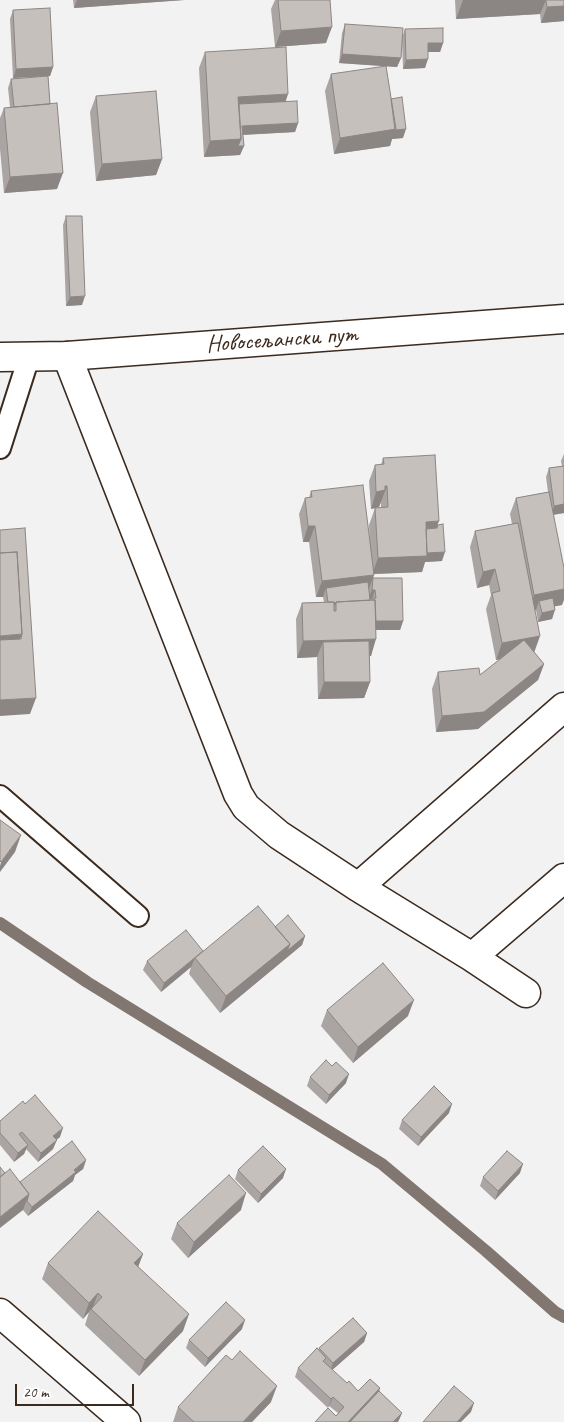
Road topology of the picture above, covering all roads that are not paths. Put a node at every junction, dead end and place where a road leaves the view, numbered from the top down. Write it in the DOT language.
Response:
graph roads {
  1 [pos="564,319"];
  2 [pos="67,356"];
  3 [pos="0,357"];
  4 [pos="29,357"];
  5 [pos="0,448"];
  6 [pos="564,707"];
  7 [pos="0,796"];
  8 [pos="564,878"];
  9 [pos="358,887"];
  10 [pos="138,916"];
  11 [pos="472,957"];
  12 [pos="526,993"];
  13 [pos="0,1313"];
  14 [pos="126,1422"];
  1 -- 2 [label="street, Новосељански пут"];
  2 -- 4 [label="street, Новосељански пут"];
  2 -- 9 [label="street"];
  3 -- 4 [label="street, Новосељански пут"];
  4 -- 5 [label="lane"];
  6 -- 9 [label="street"];
  7 -- 10 [label="lane"];
  8 -- 11 [label="street"];
  9 -- 11 [label="street"];
  11 -- 12 [label="street"];
  13 -- 14 [label="street"];
}
